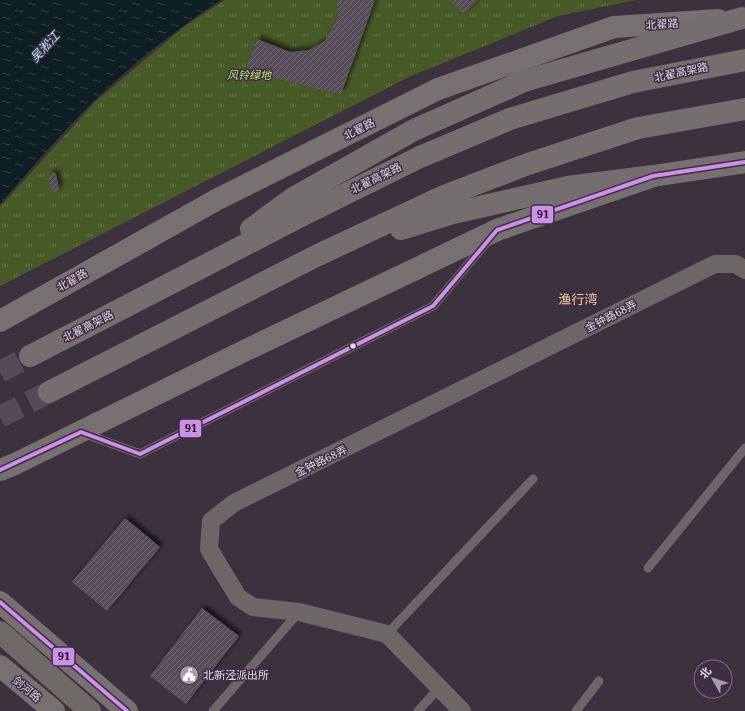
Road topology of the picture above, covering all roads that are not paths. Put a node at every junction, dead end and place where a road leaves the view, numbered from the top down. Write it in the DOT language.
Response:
graph roads {
  1 [pos="744,18"];
  2 [pos="745,60"];
  3 [pos="745,109"];
  4 [pos="745,162"];
  5 [pos="653,176"];
  6 [pos="497,230"];
  7 [pos="318,255"];
  8 [pos="198,269"];
  9 [pos="745,270"];
  10 [pos="0,321"];
  11 [pos="30,356"];
  12 [pos="49,392"];
  13 [pos="81,432"];
  14 [pos="745,448"];
  15 [pos="0,470"];
  16 [pos="533,480"];
  17 [pos="648,568"];
  18 [pos="0,602"];
  19 [pos="299,612"];
  20 [pos="0,632"];
  21 [pos="387,634"];
  22 [pos="0,666"];
  23 [pos="599,680"];
  24 [pos="440,687"];
  25 [pos="54,711"];
  26 [pos="90,711"];
  27 [pos="127,711"];
  28 [pos="213,711"];
  29 [pos="418,711"];
  30 [pos="462,711"];
  31 [pos="576,711"];
  1 -- 8 [label="highway"];
  1 -- 10 [label="main road, 北翟路"];
  2 -- 8 [label="highway, 北翟高架路"];
  3 -- 7 [label="highway"];
  4 -- 5 [label="main road"];
  5 -- 6 [label="main road"];
  5 -- 7 [label="highway"];
  6 -- 13 [label="main road"];
  6 -- 13 [label="lane"];
  7 -- 12 [label="highway"];
  8 -- 11 [label="highway, 北翟高架路"];
  9 -- 19 [label="street, 金钟路68弄"];
  13 -- 15 [label="main road"];
  14 -- 17 [label="lane"];
  16 -- 21 [label="lane"];
  18 -- 27 [label="main road"];
  19 -- 21 [label="street, 金钟路68弄"];
  19 -- 28 [label="lane"];
  20 -- 26 [label="main road"];
  21 -- 24 [label="street"];
  22 -- 25 [label="main road, 剑河路"];
  23 -- 31 [label="lane"];
  24 -- 29 [label="lane"];
  24 -- 30 [label="street"];
}
